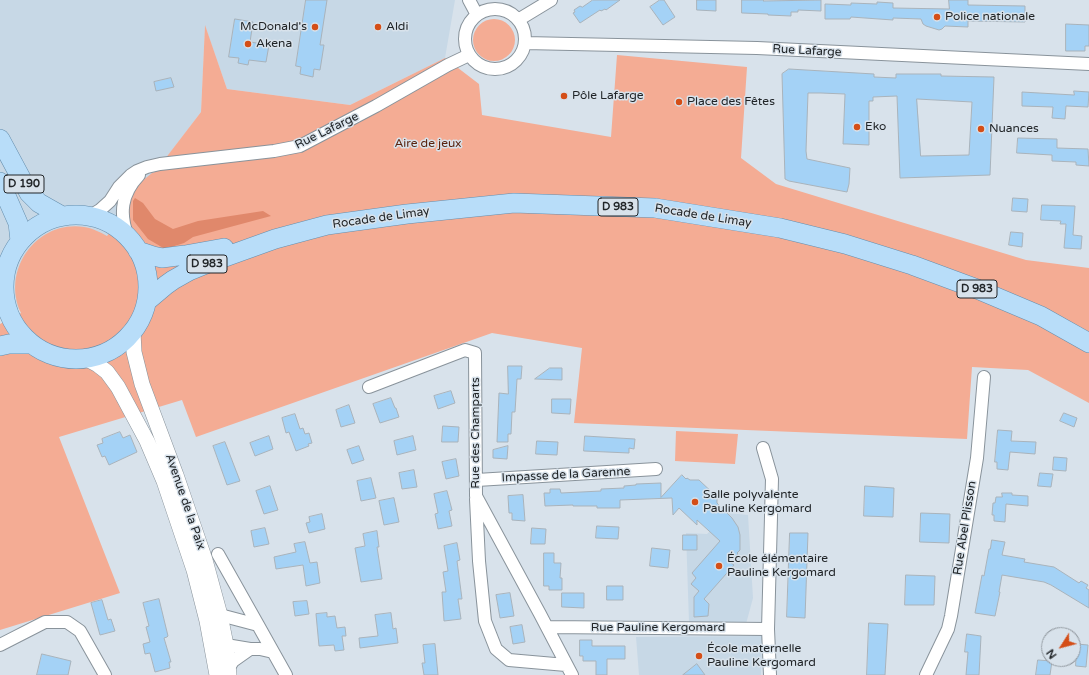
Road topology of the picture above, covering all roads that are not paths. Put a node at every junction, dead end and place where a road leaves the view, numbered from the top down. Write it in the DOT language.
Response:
graph roads {
  1 [pos="469,0"];
  2 [pos="551,0"];
  3 [pos="477,15"];
  4 [pos="518,20"];
  5 [pos="525,43"];
  6 [pos="469,55"];
  7 [pos="1089,64"];
  8 [pos="0,140"];
  9 [pos="0,151"];
  10 [pos="14,165"];
  11 [pos="147,167"];
  12 [pos="0,182"];
  13 [pos="62,216"];
  14 [pos="90,216"];
  15 [pos="275,240"];
  16 [pos="20,241"];
  17 [pos="133,244"];
  18 [pos="147,301"];
  19 [pos="2,304"];
  20 [pos="132,332"];
  21 [pos="1089,343"];
  22 [pos="31,344"];
  23 [pos="0,346"];
  24 [pos="87,359"];
  25 [pos="984,377"];
  26 [pos="369,387"];
  27 [pos="763,448"];
  28 [pos="656,469"];
  29 [pos="476,480"];
  30 [pos="476,496"];
  31 [pos="218,554"];
  32 [pos="213,618"];
  33 [pos="258,625"];
  34 [pos="547,627"];
  35 [pos="768,629"];
  36 [pos="0,645"];
  37 [pos="226,645"];
  38 [pos="250,649"];
  39 [pos="273,652"];
  40 [pos="569,670"];
  41 [pos="225,673"];
  42 [pos="105,675"];
  43 [pos="286,675"];
  44 [pos="770,675"];
  45 [pos="926,675"];
  1 -- 3 [label="street"];
  2 -- 4 [label="street"];
  3 -- 4 [label="street"];
  3 -- 6 [label="street"];
  4 -- 5 [label="street"];
  5 -- 6 [label="street"];
  5 -- 7 [label="street, Rue Lafarge"];
  6 -- 11 [label="street, Rue Lafarge"];
  8 -- 10 [label="main road, D 190"];
  9 -- 10 [label="street, D 190"];
  10 -- 13 [label="main road, D 190"];
  11 -- 14 [label="street, Rue Lafarge"];
  11 -- 17 [label="street"];
  12 -- 16 [label="main road, D 190"];
  13 -- 14 [label="main road"];
  13 -- 16 [label="main road"];
  14 -- 17 [label="main road"];
  15 -- 17 [label="main road, Rocade de Limay / D 983"];
  15 -- 18 [label="main road, Rocade de Limay / D 983"];
  15 -- 21 [label="main road, Rocade de Limay / D 983"];
  16 -- 19 [label="main road"];
  17 -- 18 [label="main road"];
  18 -- 20 [label="main road"];
  19 -- 22 [label="main road"];
  20 -- 24 [label="main road"];
  20 -- 32 [label="street, Avenue de la Paix"];
  22 -- 23 [label="main road"];
  22 -- 24 [label="main road"];
  24 -- 32 [label="street, Avenue de la Paix"];
  25 -- 45 [label="street, Rue Abel Plisson"];
  26 -- 29 [label="street, Rue des Champarts"];
  27 -- 35 [label="street"];
  28 -- 29 [label="street, Impasse de la Garenne"];
  29 -- 30 [label="street, Rue des Champarts"];
  30 -- 34 [label="street, Rue des Champarts"];
  30 -- 40 [label="street"];
  31 -- 33 [label="street"];
  32 -- 33 [label="street"];
  32 -- 37 [label="street, Avenue de la Paix"];
  32 -- 41 [label="street, Avenue de la Paix"];
  33 -- 39 [label="street"];
  34 -- 35 [label="street, Rue Pauline Kergomard"];
  34 -- 40 [label="street, Rue des Champarts"];
  35 -- 44 [label="street"];
  36 -- 42 [label="street"];
  37 -- 38 [label="street"];
  37 -- 41 [label="street, Avenue de la Paix"];
  38 -- 39 [label="street"];
  38 -- 41 [label="street"];
  39 -- 43 [label="street"];
}
